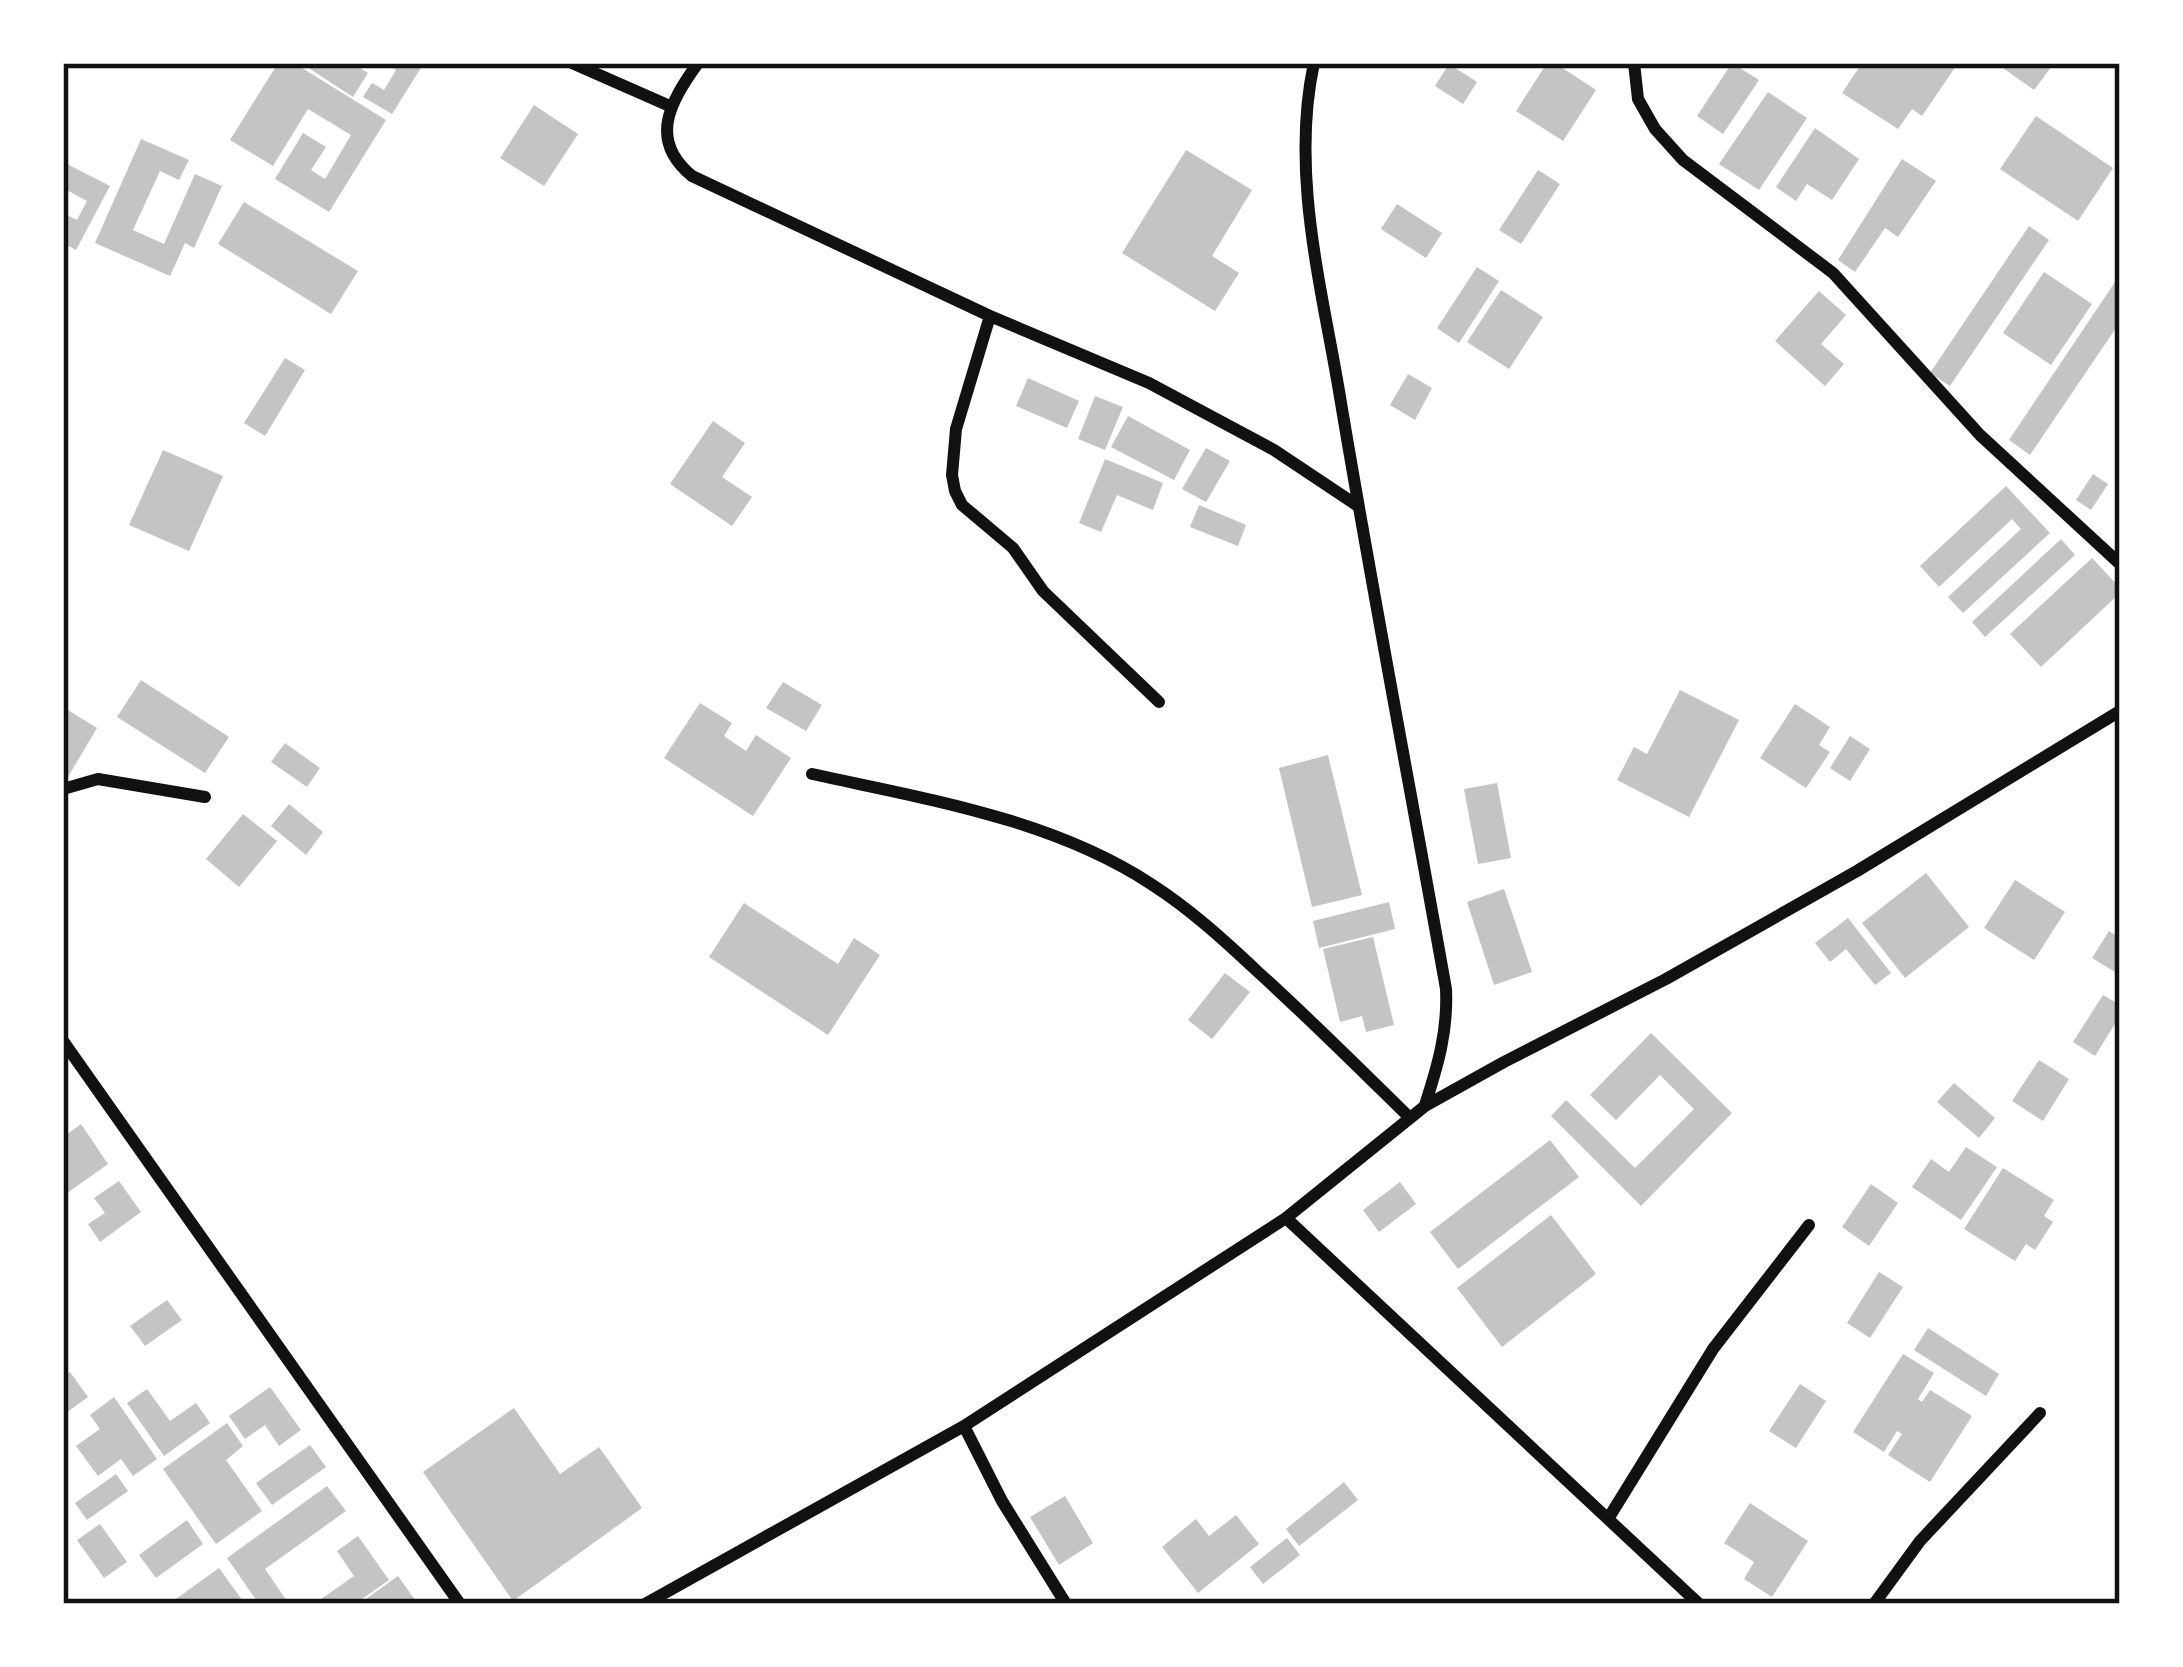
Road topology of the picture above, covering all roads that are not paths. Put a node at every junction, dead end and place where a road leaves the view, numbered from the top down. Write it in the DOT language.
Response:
graph roads {
  1 [pos="572,63"];
  2 [pos="698,63"];
  3 [pos="1314,63"];
  4 [pos="1634,63"];
  5 [pos="672,107"];
  6 [pos="990,316"];
  7 [pos="1358,506"];
  8 [pos="2120,564"];
  9 [pos="1159,702"];
  10 [pos="2120,711"];
  11 [pos="812,774"];
  12 [pos="63,789"];
  13 [pos="205,797"];
  14 [pos="63,1041"];
  15 [pos="1425,1106"];
  16 [pos="1410,1118"];
  17 [pos="1286,1218"];
  18 [pos="1809,1225"];
  19 [pos="2040,1412"];
  20 [pos="964,1426"];
  21 [pos="1608,1519"];
  22 [pos="460,1604"];
  23 [pos="645,1604"];
  24 [pos="1066,1604"];
  25 [pos="1699,1604"];
  26 [pos="1874,1604"];
  1 -- 5 [label="street"];
  2 -- 5 [label="street"];
  3 -- 7 [label="street"];
  4 -- 8 [label="street"];
  5 -- 6 [label="street"];
  6 -- 7 [label="street"];
  6 -- 9 [label="street"];
  7 -- 15 [label="street"];
  10 -- 15 [label="street"];
  11 -- 16 [label="street"];
  12 -- 13 [label="street"];
  14 -- 22 [label="street"];
  15 -- 16 [label="street"];
  16 -- 17 [label="street"];
  17 -- 20 [label="street"];
  17 -- 21 [label="street"];
  18 -- 21 [label="street"];
  19 -- 26 [label="street"];
  20 -- 23 [label="street"];
  20 -- 24 [label="street"];
  21 -- 25 [label="street"];
}
